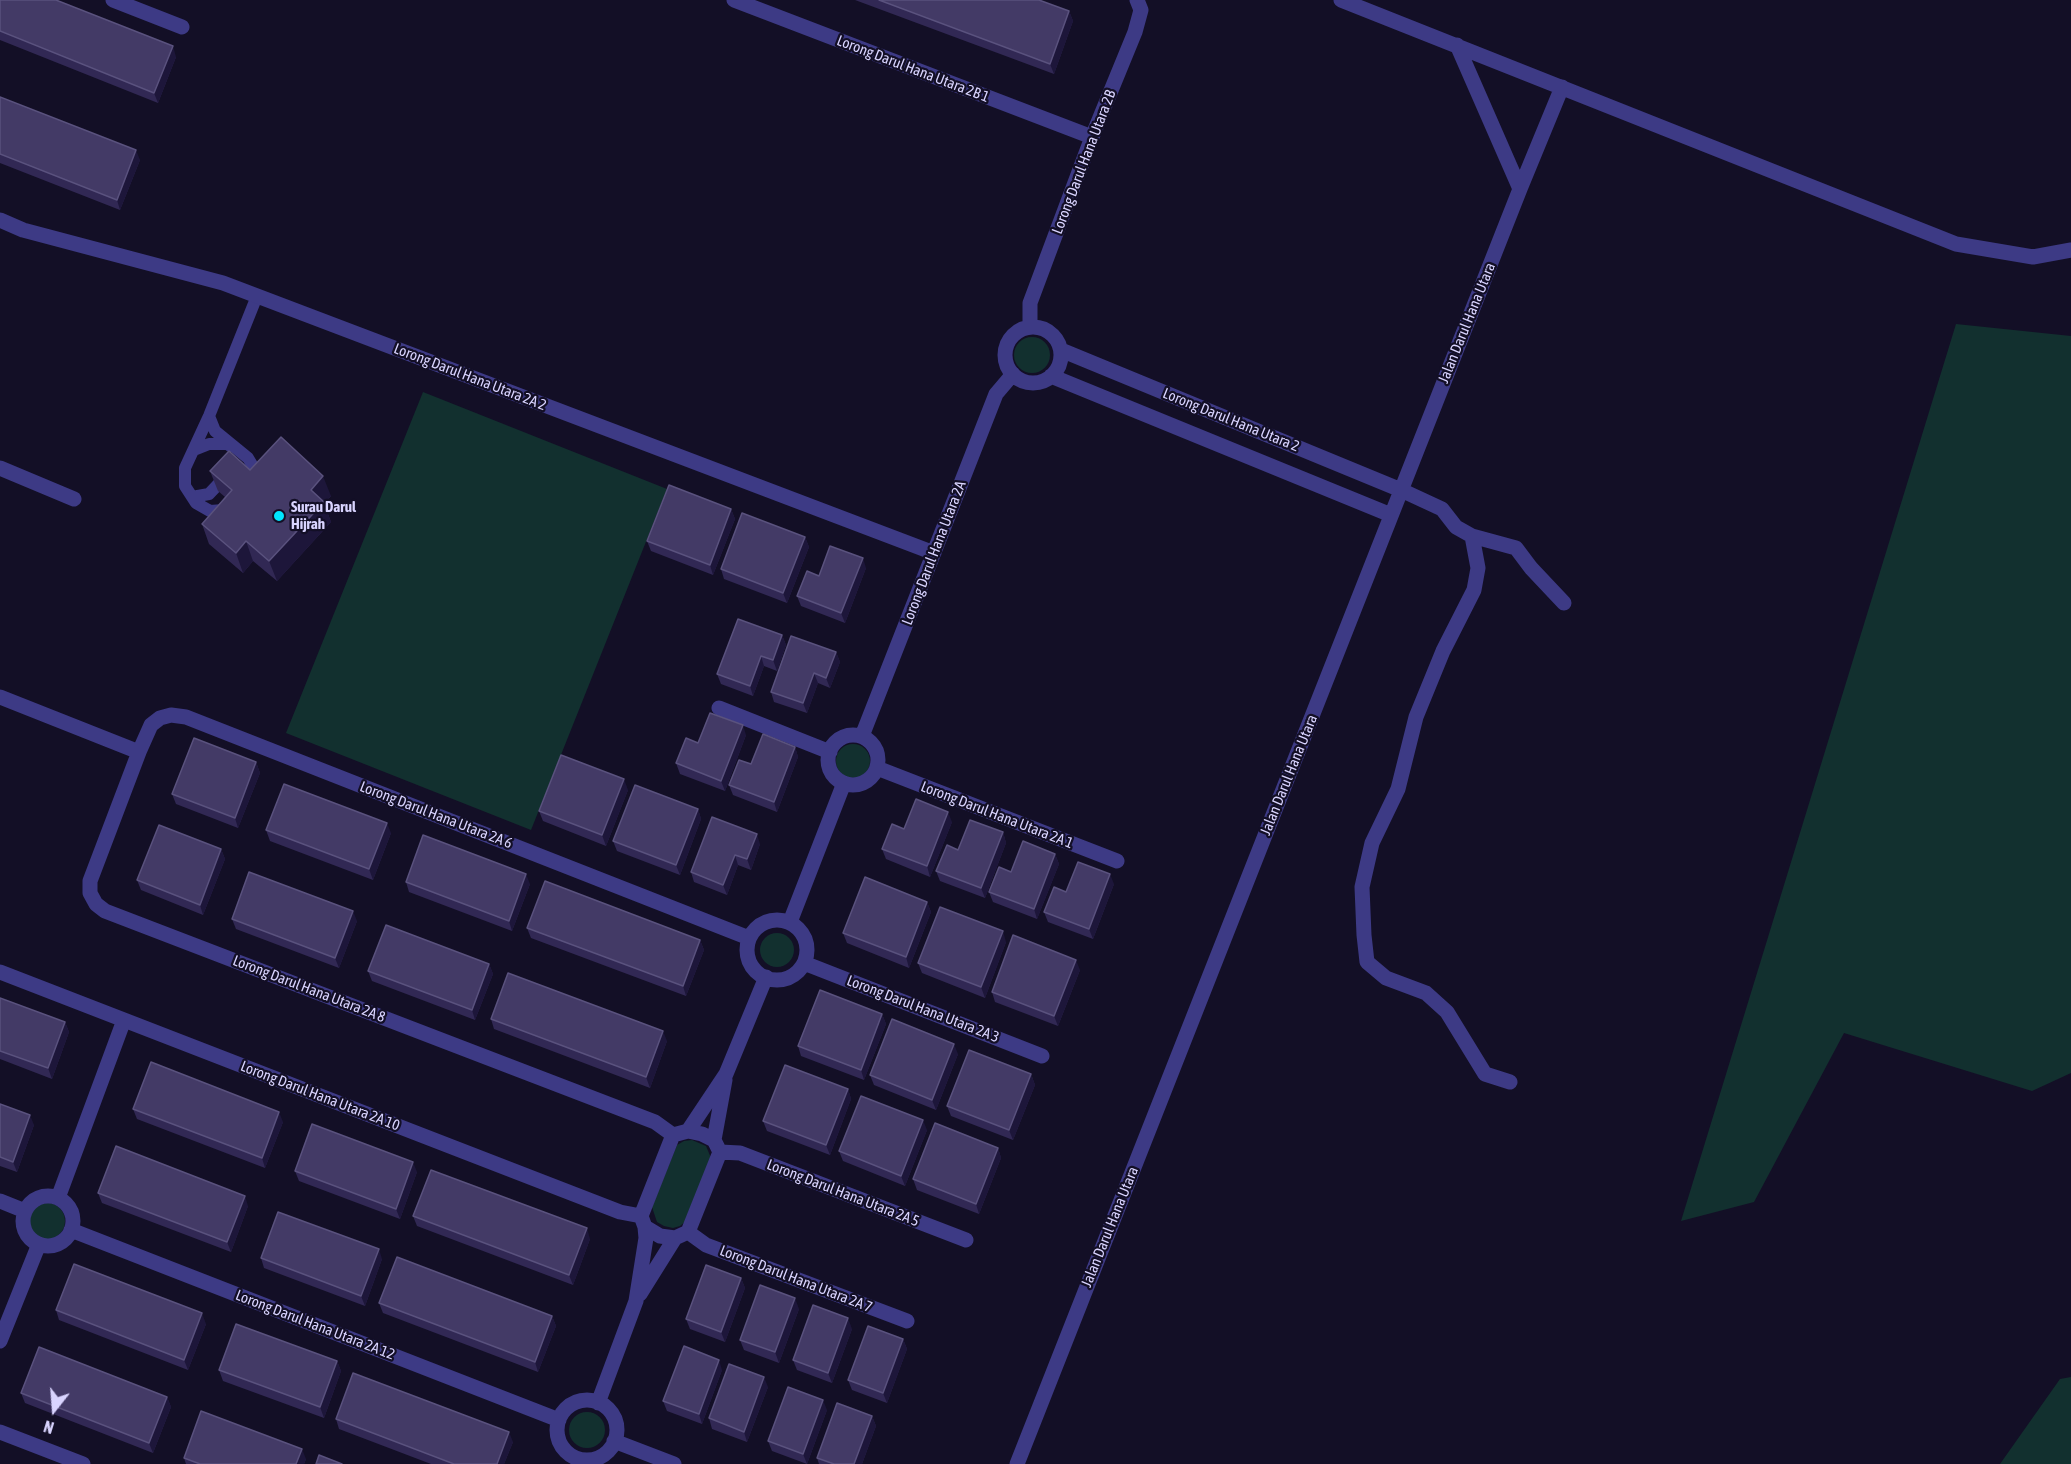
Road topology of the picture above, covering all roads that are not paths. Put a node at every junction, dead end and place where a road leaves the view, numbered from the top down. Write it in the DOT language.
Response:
graph roads {
  1 [pos="113,0"];
  2 [pos="734,0"];
  3 [pos="1137,0"];
  4 [pos="1341,0"];
  5 [pos="182,27"];
  6 [pos="1457,45"];
  7 [pos="1562,87"];
  8 [pos="1092,137"];
  9 [pos="1520,189"];
  10 [pos="0,220"];
  11 [pos="2071,250"];
  12 [pos="257,296"];
  13 [pos="1030,326"];
  14 [pos="1061,350"];
  15 [pos="1013,374"];
  16 [pos="1051,376"];
  17 [pos="210,416"];
  18 [pos="230,444"];
  19 [pos="194,450"];
  20 [pos="0,468"];
  21 [pos="1401,490"];
  22 [pos="192,497"];
  23 [pos="74,499"];
  24 [pos="1391,515"];
  25 [pos="1472,536"];
  26 [pos="934,554"];
  27 [pos="1564,603"];
  28 [pos="0,697"];
  29 [pos="719,708"];
  30 [pos="862,736"];
  31 [pos="139,752"];
  32 [pos="830,752"];
  33 [pos="877,768"];
  34 [pos="844,783"];
  35 [pos="1117,861"];
  36 [pos="790,922"];
  37 [pos="749,938"];
  38 [pos="804,963"];
  39 [pos="0,972"];
  40 [pos="766,978"];
  41 [pos="124,1020"];
  42 [pos="1042,1056"];
  43 [pos="726,1074"];
  44 [pos="1510,1082"];
  45 [pos="688,1131"];
  46 [pos="673,1135"];
  47 [pos="717,1146"];
  48 [pos="57,1198"];
  49 [pos="0,1201"];
  50 [pos="25,1210"];
  51 [pos="643,1221"];
  52 [pos="71,1230"];
  53 [pos="682,1235"];
  54 [pos="966,1240"];
  55 [pos="39,1244"];
  56 [pos="636,1301"];
  57 [pos="907,1321"];
  58 [pos="0,1341"];
  59 [pos="598,1402"];
  60 [pos="559,1420"];
  61 [pos="0,1432"];
  62 [pos="614,1441"];
  63 [pos="576,1461"];
  64 [pos="83,1464"];
  65 [pos="674,1464"];
  66 [pos="1017,1464"];
  1 -- 5 [label="street"];
  2 -- 8 [label="street, Lorong Darul Hana Utara 2B 1"];
  3 -- 8 [label="street, Lorong Darul Hana Utara 2B"];
  4 -- 6 [label="street"];
  6 -- 7 [label="street"];
  6 -- 9 [label="street"];
  7 -- 9 [label="street, Jalan Darul Hana Utara"];
  7 -- 11 [label="street"];
  8 -- 13 [label="street, Lorong Darul Hana Utara 2B"];
  9 -- 21 [label="street, Jalan Darul Hana Utara"];
  10 -- 12 [label="street, Lorong Darul Hana Utara 2A 2"];
  12 -- 17 [label="lane"];
  12 -- 26 [label="street, Lorong Darul Hana Utara 2A 2"];
  13 -- 14 [label="street"];
  13 -- 15 [label="street"];
  14 -- 16 [label="street"];
  14 -- 21 [label="street, Lorong Darul Hana Utara 2"];
  15 -- 16 [label="street"];
  15 -- 26 [label="street, Lorong Darul Hana Utara 2A"];
  16 -- 24 [label="street, Lorong Darul Hana Utara 2"];
  17 -- 18 [label="lane"];
  17 -- 19 [label="lane"];
  18 -- 19 [label="lane"];
  18 -- 22 [label="lane"];
  18 -- 22 [label="lane"];
  19 -- 22 [label="lane"];
  20 -- 23 [label="street"];
  21 -- 24 [label="street, Jalan Darul Hana Utara"];
  21 -- 25 [label="street, Lorong Darul Hana Utara 2"];
  24 -- 66 [label="street, Jalan Darul Hana Utara"];
  25 -- 27 [label="street"];
  25 -- 44 [label="street"];
  26 -- 30 [label="street, Lorong Darul Hana Utara 2A"];
  28 -- 31 [label="street"];
  29 -- 32 [label="street"];
  30 -- 32 [label="street"];
  30 -- 33 [label="street"];
  31 -- 37 [label="street, Lorong Darul Hana Utara 2A 6"];
  31 -- 46 [label="street, Lorong Darul Hana Utara 2A 8"];
  32 -- 34 [label="street"];
  33 -- 34 [label="street"];
  33 -- 35 [label="street, Lorong Darul Hana Utara 2A 1"];
  34 -- 36 [label="street"];
  36 -- 37 [label="street"];
  36 -- 38 [label="street"];
  37 -- 40 [label="street"];
  38 -- 40 [label="street"];
  38 -- 42 [label="street, Lorong Darul Hana Utara 2A 3"];
  39 -- 41 [label="street, Lorong Darul Hana Utara 2A 10"];
  40 -- 43 [label="street"];
  41 -- 48 [label="street"];
  41 -- 51 [label="street, Lorong Darul Hana Utara 2A 10"];
  43 -- 45 [label="street"];
  43 -- 47 [label="street"];
  45 -- 46 [label="street"];
  45 -- 47 [label="street, Lorong Darul Hana Utara 2A 5"];
  46 -- 51 [label="street"];
  47 -- 53 [label="street"];
  47 -- 54 [label="street, Lorong Darul Hana Utara 2A 5"];
  48 -- 50 [label="street"];
  48 -- 52 [label="street"];
  49 -- 50 [label="street"];
  50 -- 55 [label="street"];
  51 -- 53 [label="street, Lorong Darul Hana Utara 2A 10"];
  51 -- 56 [label="street"];
  52 -- 55 [label="street"];
  52 -- 60 [label="street, Lorong Darul Hana Utara 2A 12"];
  53 -- 56 [label="street"];
  53 -- 57 [label="street, Lorong Darul Hana Utara 2A 7"];
  55 -- 58 [label="street"];
  56 -- 59 [label="street"];
  59 -- 60 [label="street"];
  59 -- 62 [label="street"];
  60 -- 63 [label="street"];
  61 -- 64 [label="street"];
  62 -- 63 [label="street"];
  62 -- 65 [label="street"];
}
